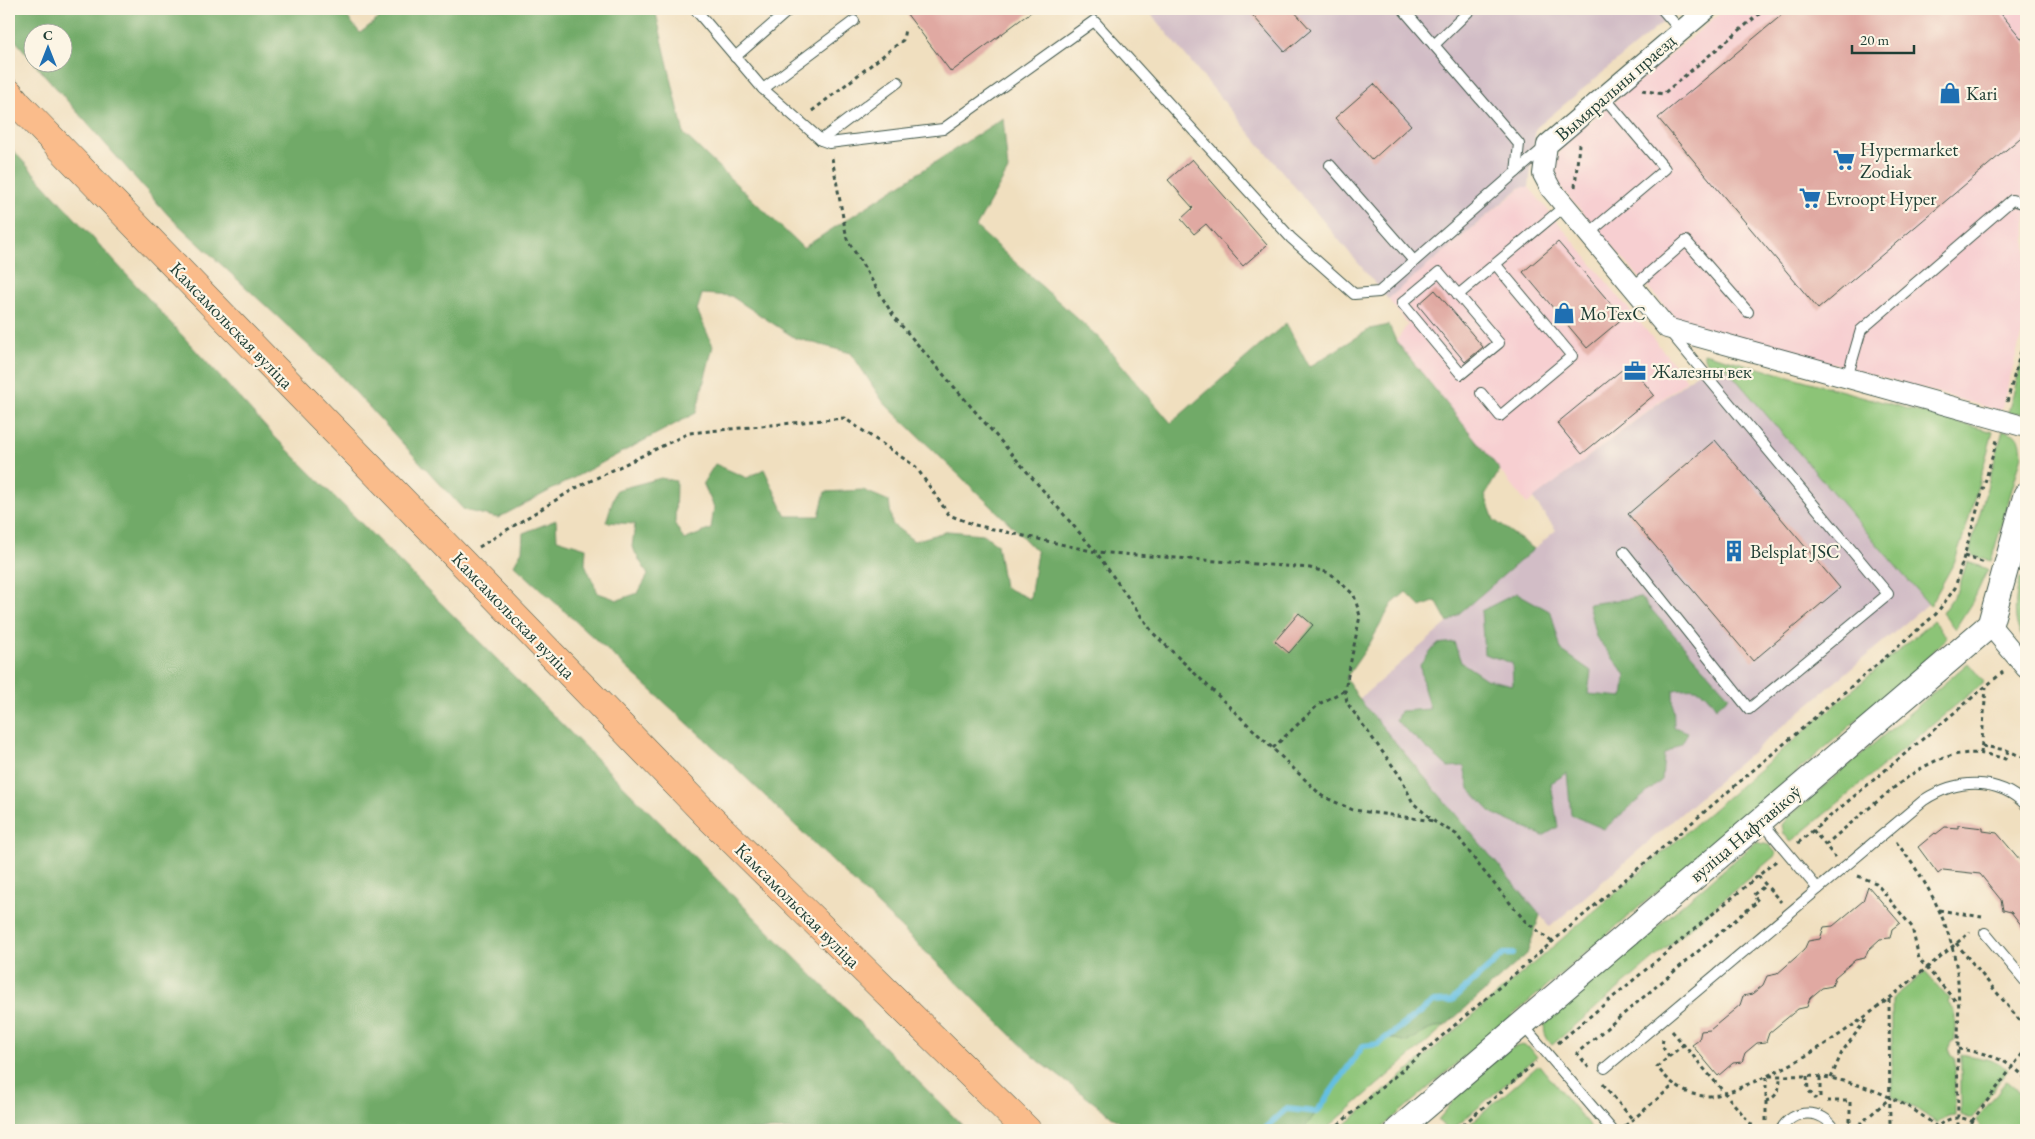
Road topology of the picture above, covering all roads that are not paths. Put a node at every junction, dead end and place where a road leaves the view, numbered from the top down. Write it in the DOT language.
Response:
graph roads {
  1 [pos="695,9"];
  2 [pos="790,9"];
  3 [pos="1403,9"];
  4 [pos="1471,9"];
  5 [pos="1662,9"];
  6 [pos="1707,9"];
  7 [pos="854,21"];
  8 [pos="1681,31"];
  9 [pos="1434,45"];
  10 [pos="735,57"];
  11 [pos="898,82"];
  12 [pos="764,89"];
  13 [pos="9,93"];
  14 [pos="1608,102"];
  15 [pos="825,141"];
  16 [pos="1518,144"];
  17 [pos="1330,166"];
  18 [pos="1537,166"];
  19 [pos="1516,172"];
  20 [pos="1570,198"];
  21 [pos="2026,204"];
  22 [pos="1588,234"];
  23 [pos="1414,261"];
  24 [pos="1496,264"];
  25 [pos="1633,287"];
  26 [pos="1458,295"];
  27 [pos="1748,312"];
  28 [pos="1667,328"];
  29 [pos="1847,378"];
  30 [pos="1481,393"];
  31 [pos="2026,427"];
  32 [pos="2026,495"];
  33 [pos="1624,552"];
  34 [pos="1990,625"];
  35 [pos="2022,664"];
  36 [pos="2026,804"];
  37 [pos="1760,820"];
  38 [pos="1818,889"];
  39 [pos="1983,928"];
  40 [pos="2026,982"];
  41 [pos="1522,1023"];
  42 [pos="1605,1068"];
  43 [pos="1027,1130"];
  44 [pos="1398,1130"];
  45 [pos="1612,1130"];
  46 [pos="1781,1130"];
  47 [pos="1834,1130"];
  1 -- 10 [label="lane"];
  2 -- 10 [label="lane"];
  3 -- 9 [label="lane"];
  4 -- 9 [label="lane"];
  5 -- 8 [label="lane"];
  6 -- 8 [label="street, Вымяральны праезд"];
  7 -- 12 [label="lane"];
  8 -- 14 [label="street, Вымяральны праезд"];
  9 -- 16 [label="lane"];
  10 -- 12 [label="lane"];
  11 -- 15 [label="lane"];
  12 -- 15 [label="lane"];
  13 -- 43 [label="main road, Камсамольская вуліца"];
  14 -- 18 [label="street, Вымяральны праезд"];
  14 -- 22 [label="lane"];
  15 -- 23 [label="lane"];
  16 -- 18 [label="lane"];
  16 -- 19 [label="lane"];
  17 -- 23 [label="lane"];
  18 -- 19 [label="lane"];
  18 -- 20 [label="street"];
  19 -- 23 [label="lane"];
  20 -- 22 [label="street"];
  20 -- 24 [label="lane"];
  21 -- 29 [label="lane"];
  22 -- 25 [label="street"];
  24 -- 26 [label="lane"];
  24 -- 30 [label="lane"];
  25 -- 27 [label="lane"];
  25 -- 28 [label="street"];
  26 -- 26 [label="lane"];
  28 -- 29 [label="street"];
  28 -- 33 [label="lane"];
  29 -- 31 [label="street"];
  32 -- 34 [label="street"];
  34 -- 35 [label="street"];
  34 -- 37 [label="street, вуліца Нафтавікоў"];
  36 -- 38 [label="lane"];
  37 -- 38 [label="lane"];
  37 -- 41 [label="street, вуліца Нафтавікоў"];
  38 -- 42 [label="lane"];
  39 -- 40 [label="lane"];
  41 -- 44 [label="street, вуліца Нафтавікоў"];
  41 -- 45 [label="lane"];
  46 -- 47 [label="lane"];
}
